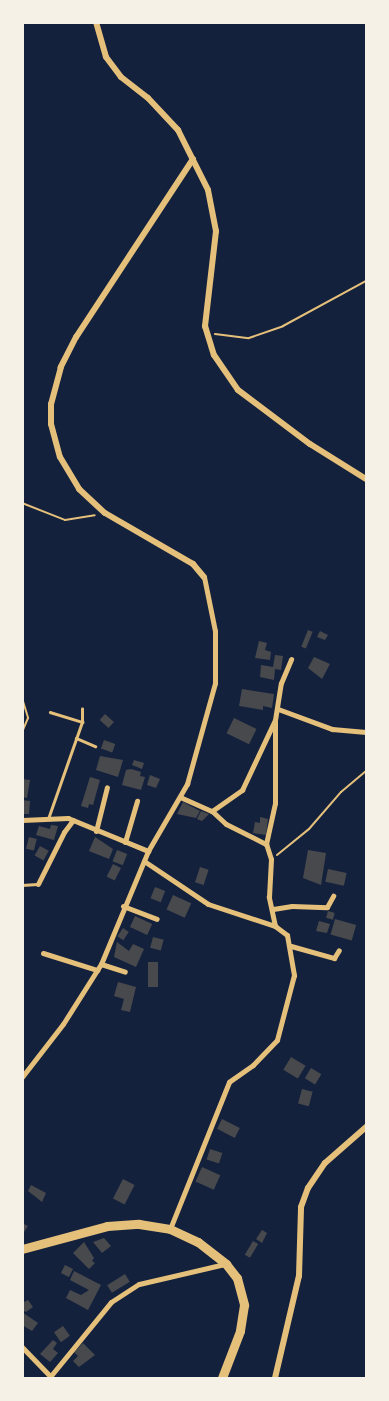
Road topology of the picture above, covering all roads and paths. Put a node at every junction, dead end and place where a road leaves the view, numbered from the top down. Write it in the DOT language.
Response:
graph roads {
  1 [pos="96,22"];
  2 [pos="194,159"];
  3 [pos="366,281"];
  4 [pos="207,334"];
  5 [pos="366,478"];
  6 [pos="22,502"];
  7 [pos="105,513"];
  8 [pos="204,576"];
  9 [pos="290,659"];
  10 [pos="22,698"];
  11 [pos="82,709"];
  12 [pos="278,709"];
  13 [pos="50,712"];
  14 [pos="275,720"];
  15 [pos="82,722"];
  16 [pos="22,732"];
  17 [pos="366,732"];
  18 [pos="76,738"];
  19 [pos="95,746"];
  20 [pos="366,771"];
  21 [pos="107,787"];
  22 [pos="180,796"];
  23 [pos="137,802"];
  24 [pos="212,811"];
  25 [pos="22,820"];
  26 [pos="47,820"];
  27 [pos="73,820"];
  28 [pos="96,831"];
  29 [pos="125,842"];
  30 [pos="266,844"];
  31 [pos="148,851"];
  32 [pos="271,859"];
  33 [pos="144,861"];
  34 [pos="38,884"];
  35 [pos="22,885"];
  36 [pos="333,896"];
  37 [pos="123,906"];
  38 [pos="273,909"];
  39 [pos="157,920"];
  40 [pos="275,926"];
  41 [pos="291,946"];
  42 [pos="339,950"];
  43 [pos="44,953"];
  44 [pos="101,964"];
  45 [pos="98,970"];
  46 [pos="124,972"];
  47 [pos="22,1077"];
  48 [pos="366,1127"];
  49 [pos="170,1229"];
  50 [pos="22,1249"];
  51 [pos="226,1264"];
  52 [pos="22,1347"];
  53 [pos="50,1377"];
  54 [pos="222,1378"];
  55 [pos="275,1378"];
  1 -- 2 [label="street"];
  2 -- 4 [label="street"];
  2 -- 7 [label="street"];
  3 -- 4 [label="path"];
  4 -- 5 [label="street"];
  6 -- 7 [label="path"];
  7 -- 8 [label="street"];
  8 -- 22 [label="street"];
  9 -- 12 [label="street"];
  10 -- 16 [label="path"];
  11 -- 15 [label="lane"];
  12 -- 14 [label="street"];
  12 -- 17 [label="street"];
  13 -- 15 [label="lane"];
  14 -- 24 [label="street"];
  14 -- 30 [label="street"];
  15 -- 18 [label="lane"];
  18 -- 19 [label="lane"];
  18 -- 26 [label="lane"];
  20 -- 32 [label="path"];
  21 -- 28 [label="street"];
  22 -- 24 [label="street"];
  22 -- 31 [label="street"];
  23 -- 29 [label="street"];
  24 -- 30 [label="street"];
  25 -- 26 [label="street"];
  26 -- 27 [label="street"];
  27 -- 28 [label="street"];
  27 -- 34 [label="street"];
  28 -- 29 [label="street"];
  29 -- 31 [label="street"];
  30 -- 32 [label="street"];
  31 -- 33 [label="street"];
  32 -- 38 [label="street"];
  33 -- 37 [label="street"];
  33 -- 40 [label="street"];
  34 -- 35 [label="lane"];
  36 -- 38 [label="street"];
  37 -- 39 [label="street"];
  37 -- 44 [label="street"];
  38 -- 40 [label="street"];
  40 -- 41 [label="street"];
  41 -- 42 [label="street"];
  41 -- 49 [label="street"];
  43 -- 45 [label="street"];
  44 -- 45 [label="street"];
  44 -- 46 [label="street"];
  45 -- 47 [label="street"];
  48 -- 55 [label="street"];
  49 -- 50 [label="main road"];
  49 -- 51 [label="main road"];
  51 -- 53 [label="street"];
  51 -- 54 [label="main road"];
  52 -- 53 [label="street"];
}
